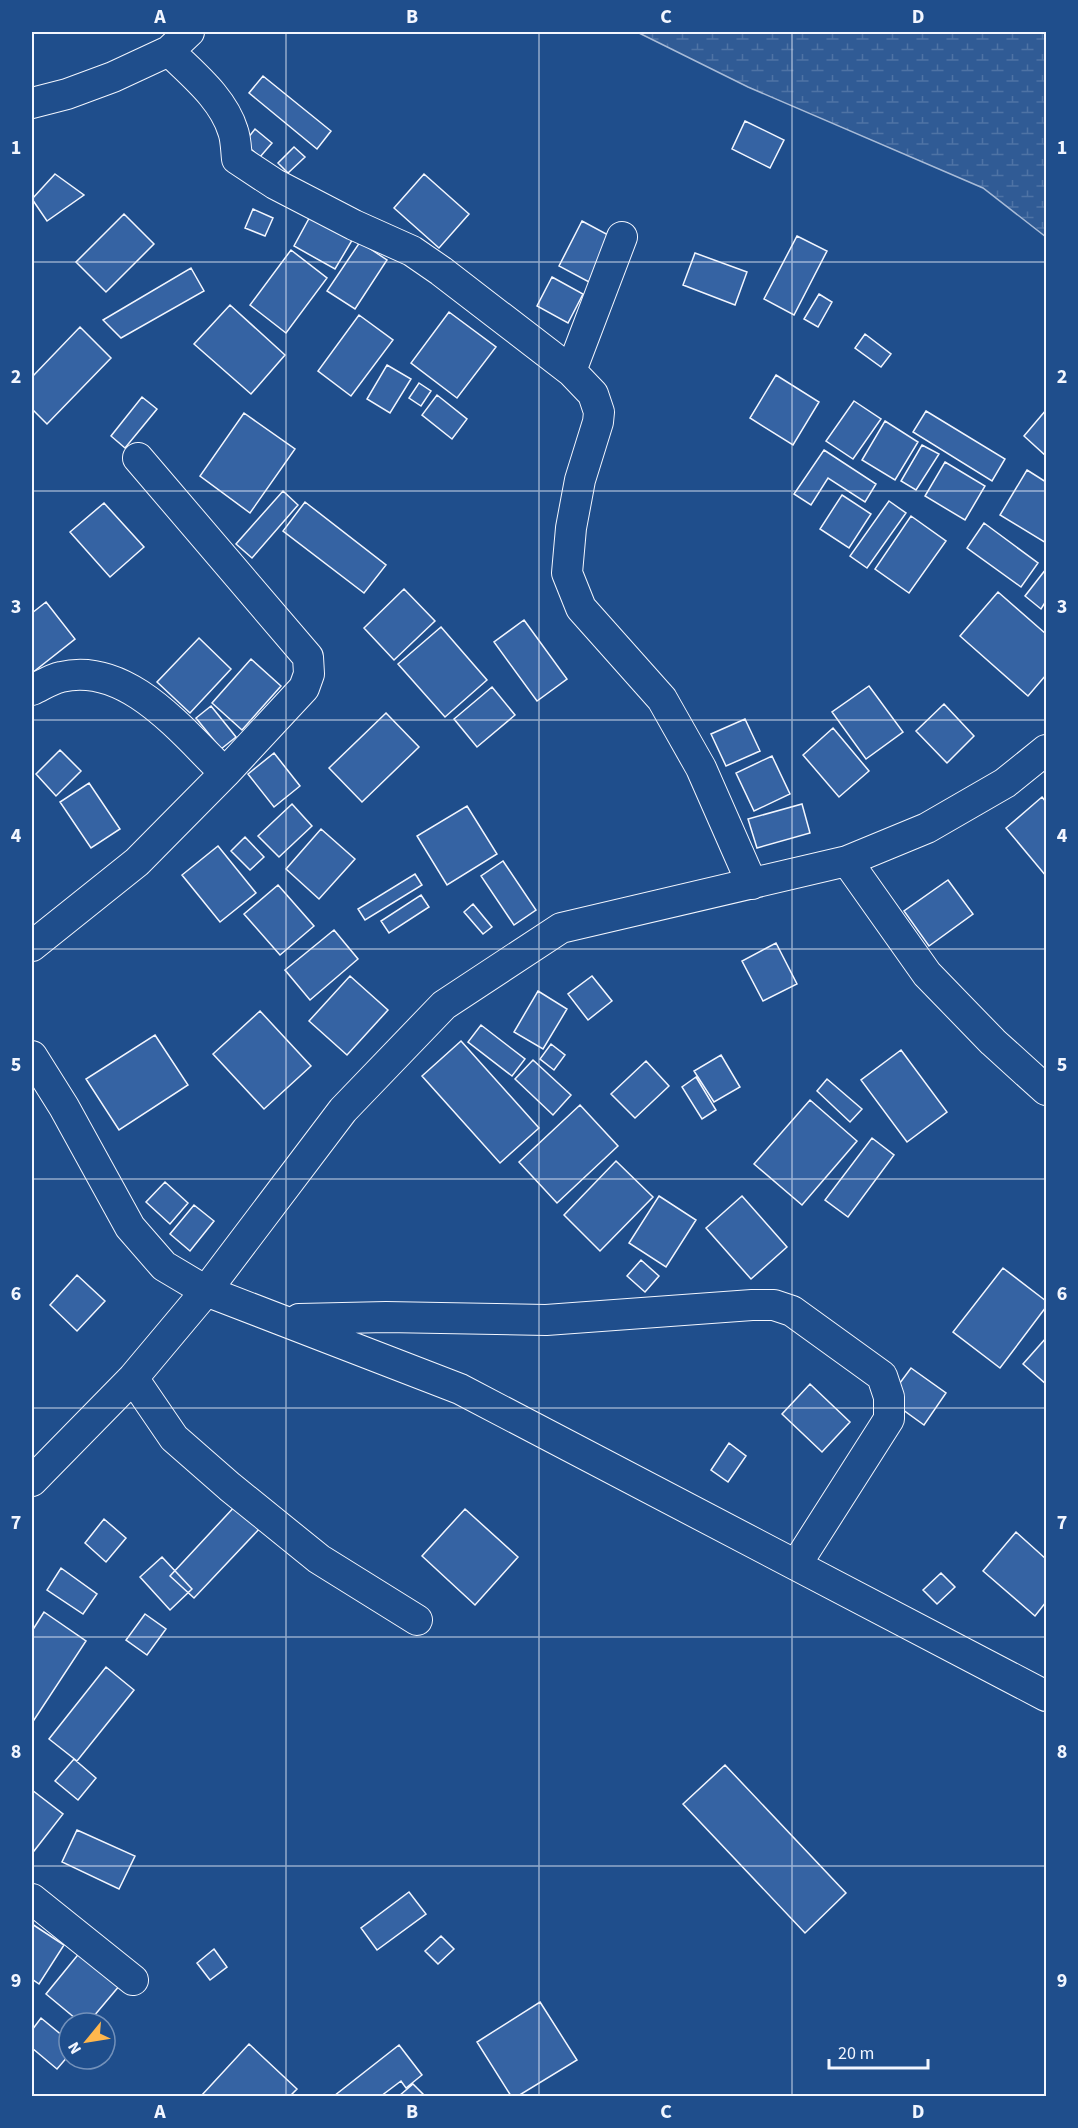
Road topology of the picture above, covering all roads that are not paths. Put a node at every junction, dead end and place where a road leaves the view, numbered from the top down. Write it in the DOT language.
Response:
graph roads {
  1 [pos="179,41"];
  2 [pos="32,103"];
  3 [pos="622,237"];
  4 [pos="571,371"];
  5 [pos="138,458"];
  6 [pos="32,690"];
  7 [pos="1047,750"];
  8 [pos="225,773"];
  9 [pos="847,861"];
  10 [pos="752,884"];
  11 [pos="32,946"];
  12 [pos="32,1056"];
  13 [pos="1047,1090"];
  14 [pos="206,1291"];
  15 [pos="284,1319"];
  16 [pos="133,1378"];
  17 [pos="32,1481"];
  18 [pos="796,1565"];
  19 [pos="417,1620"];
  20 [pos="1047,1696"];
  21 [pos="32,1899"];
  22 [pos="133,1980"];
  1 -- 2 [label="street"];
  1 -- 4 [label="street"];
  3 -- 4 [label="street"];
  4 -- 10 [label="street"];
  5 -- 8 [label="street"];
  6 -- 8 [label="street"];
  7 -- 9 [label="street"];
  8 -- 11 [label="street"];
  9 -- 10 [label="street"];
  9 -- 13 [label="street"];
  10 -- 14 [label="street"];
  12 -- 14 [label="street"];
  14 -- 15 [label="street"];
  14 -- 16 [label="street"];
  15 -- 18 [label="street"];
  15 -- 18 [label="street"];
  16 -- 17 [label="street"];
  16 -- 19 [label="street"];
  18 -- 20 [label="street"];
  21 -- 22 [label="street"];
}
